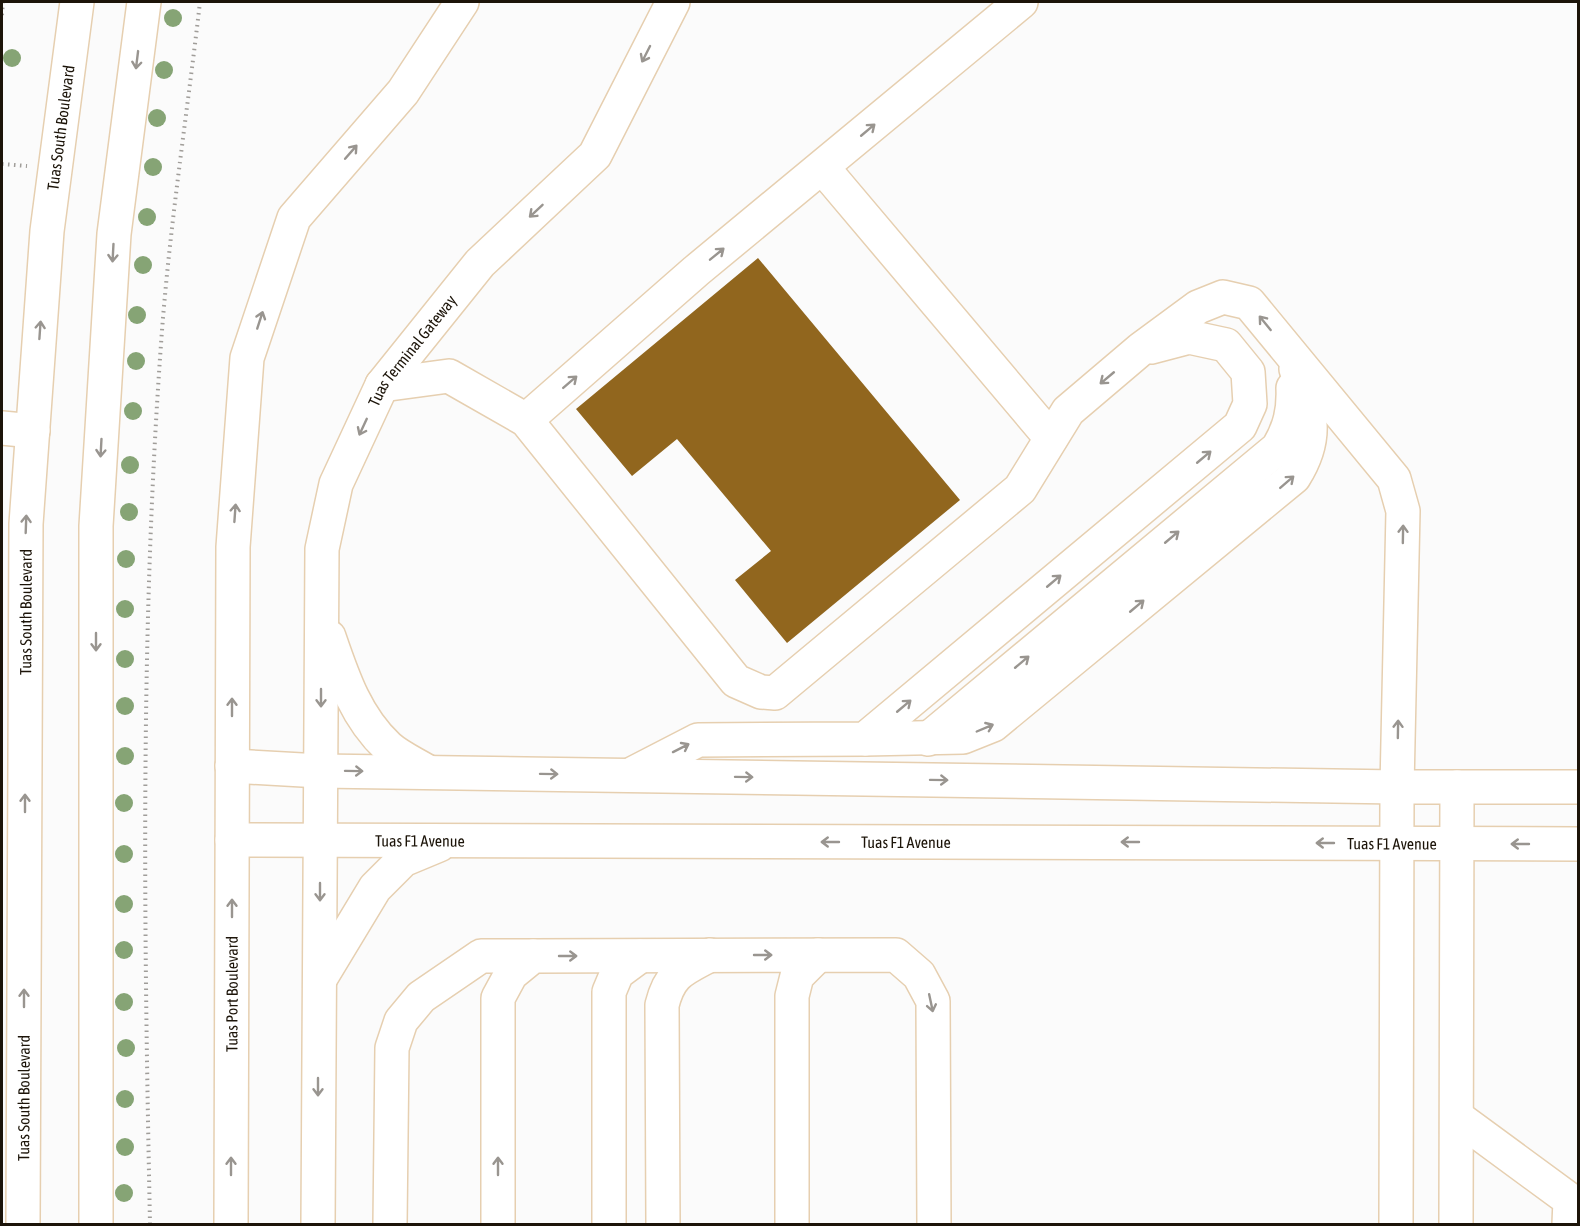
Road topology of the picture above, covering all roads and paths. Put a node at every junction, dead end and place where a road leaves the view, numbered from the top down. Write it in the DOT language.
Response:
graph roads {
  1 [pos="3,2"];
  2 [pos="77,2"];
  3 [pos="144,2"];
  4 [pos="200,2"];
  5 [pos="462,2"];
  6 [pos="673,2"];
  7 [pos="1021,2"];
  8 [pos="2,15"];
  9 [pos="823,168"];
  10 [pos="1141,350"];
  11 [pos="1291,356"];
  12 [pos="382,385"];
  13 [pos="526,420"];
  14 [pos="17,430"];
  15 [pos="1051,438"];
  16 [pos="321,613"];
  17 [pos="865,739"];
  18 [pos="232,766"];
  19 [pos="320,771"];
  20 [pos="428,772"];
  21 [pos="629,776"];
  22 [pos="1397,787"];
  23 [pos="1457,787"];
  24 [pos="1578,787"];
  25 [pos="232,840"];
  26 [pos="320,840"];
  27 [pos="449,840"];
  28 [pos="1396,843"];
  29 [pos="1458,844"];
  30 [pos="1578,844"];
  31 [pos="710,955"];
  32 [pos="818,955"];
  33 [pos="533,956"];
  34 [pos="640,956"];
  35 [pos="319,980"];
  36 [pos="1457,1117"];
  37 [pos="23,1224"];
  38 [pos="96,1224"];
  39 [pos="150,1224"];
  40 [pos="231,1224"];
  41 [pos="318,1224"];
  42 [pos="390,1224"];
  43 [pos="498,1224"];
  44 [pos="609,1224"];
  45 [pos="663,1224"];
  46 [pos="792,1224"];
  47 [pos="934,1224"];
  48 [pos="1396,1224"];
  49 [pos="1456,1224"];
  50 [pos="1569,1224"];
  1 -- 8 [label="path"];
  14 -- 2 [label="street, Tuas South Boulevard, one-way"];
  3 -- 38 [label="street, one-way"];
  4 -- 39 [label="path"];
  18 -- 5 [label="street, one-way"];
  6 -- 12 [label="street, Tuas Terminal Gateway, one-way"];
  9 -- 7 [label="street, one-way"];
  13 -- 9 [label="street, one-way"];
  9 -- 15 [label="street"];
  11 -- 10 [label="street, one-way"];
  10 -- 15 [label="street, one-way"];
  17 -- 10 [label="street, one-way"];
  17 -- 11 [label="street, one-way"];
  22 -- 11 [label="street, one-way"];
  12 -- 13 [label="street"];
  12 -- 16 [label="street, Tuas Terminal Gateway, one-way"];
  13 -- 15 [label="street"];
  37 -- 14 [label="street, Tuas South Boulevard, one-way"];
  16 -- 19 [label="street, Tuas Terminal Gateway, one-way"];
  16 -- 20 [label="street"];
  21 -- 17 [label="street, one-way"];
  18 -- 19 [label="street"];
  18 -- 25 [label="street, Tuas Port Boulevard"];
  19 -- 20 [label="street, one-way"];
  19 -- 26 [label="street"];
  20 -- 21 [label="street, one-way"];
  21 -- 22 [label="street, one-way"];
  22 -- 23 [label="street"];
  22 -- 28 [label="street"];
  23 -- 24 [label="street"];
  23 -- 29 [label="street"];
  25 -- 26 [label="street, Tuas F1 Avenue"];
  40 -- 25 [label="street, Tuas Port Boulevard, one-way"];
  26 -- 27 [label="street, Tuas F1 Avenue"];
  26 -- 35 [label="street, one-way"];
  28 -- 27 [label="street, Tuas F1 Avenue, one-way"];
  27 -- 35 [label="street"];
  28 -- 29 [label="street, Tuas F1 Avenue"];
  28 -- 48 [label="street"];
  30 -- 29 [label="street, Tuas F1 Avenue, one-way"];
  29 -- 36 [label="street"];
  31 -- 32 [label="street, one-way"];
  31 -- 34 [label="street"];
  31 -- 45 [label="street"];
  32 -- 46 [label="street"];
  32 -- 47 [label="street, one-way"];
  33 -- 34 [label="street, one-way"];
  33 -- 42 [label="street"];
  43 -- 33 [label="street, one-way"];
  34 -- 44 [label="street"];
  35 -- 41 [label="street, one-way"];
  36 -- 49 [label="street"];
  36 -- 50 [label="street"];
}
